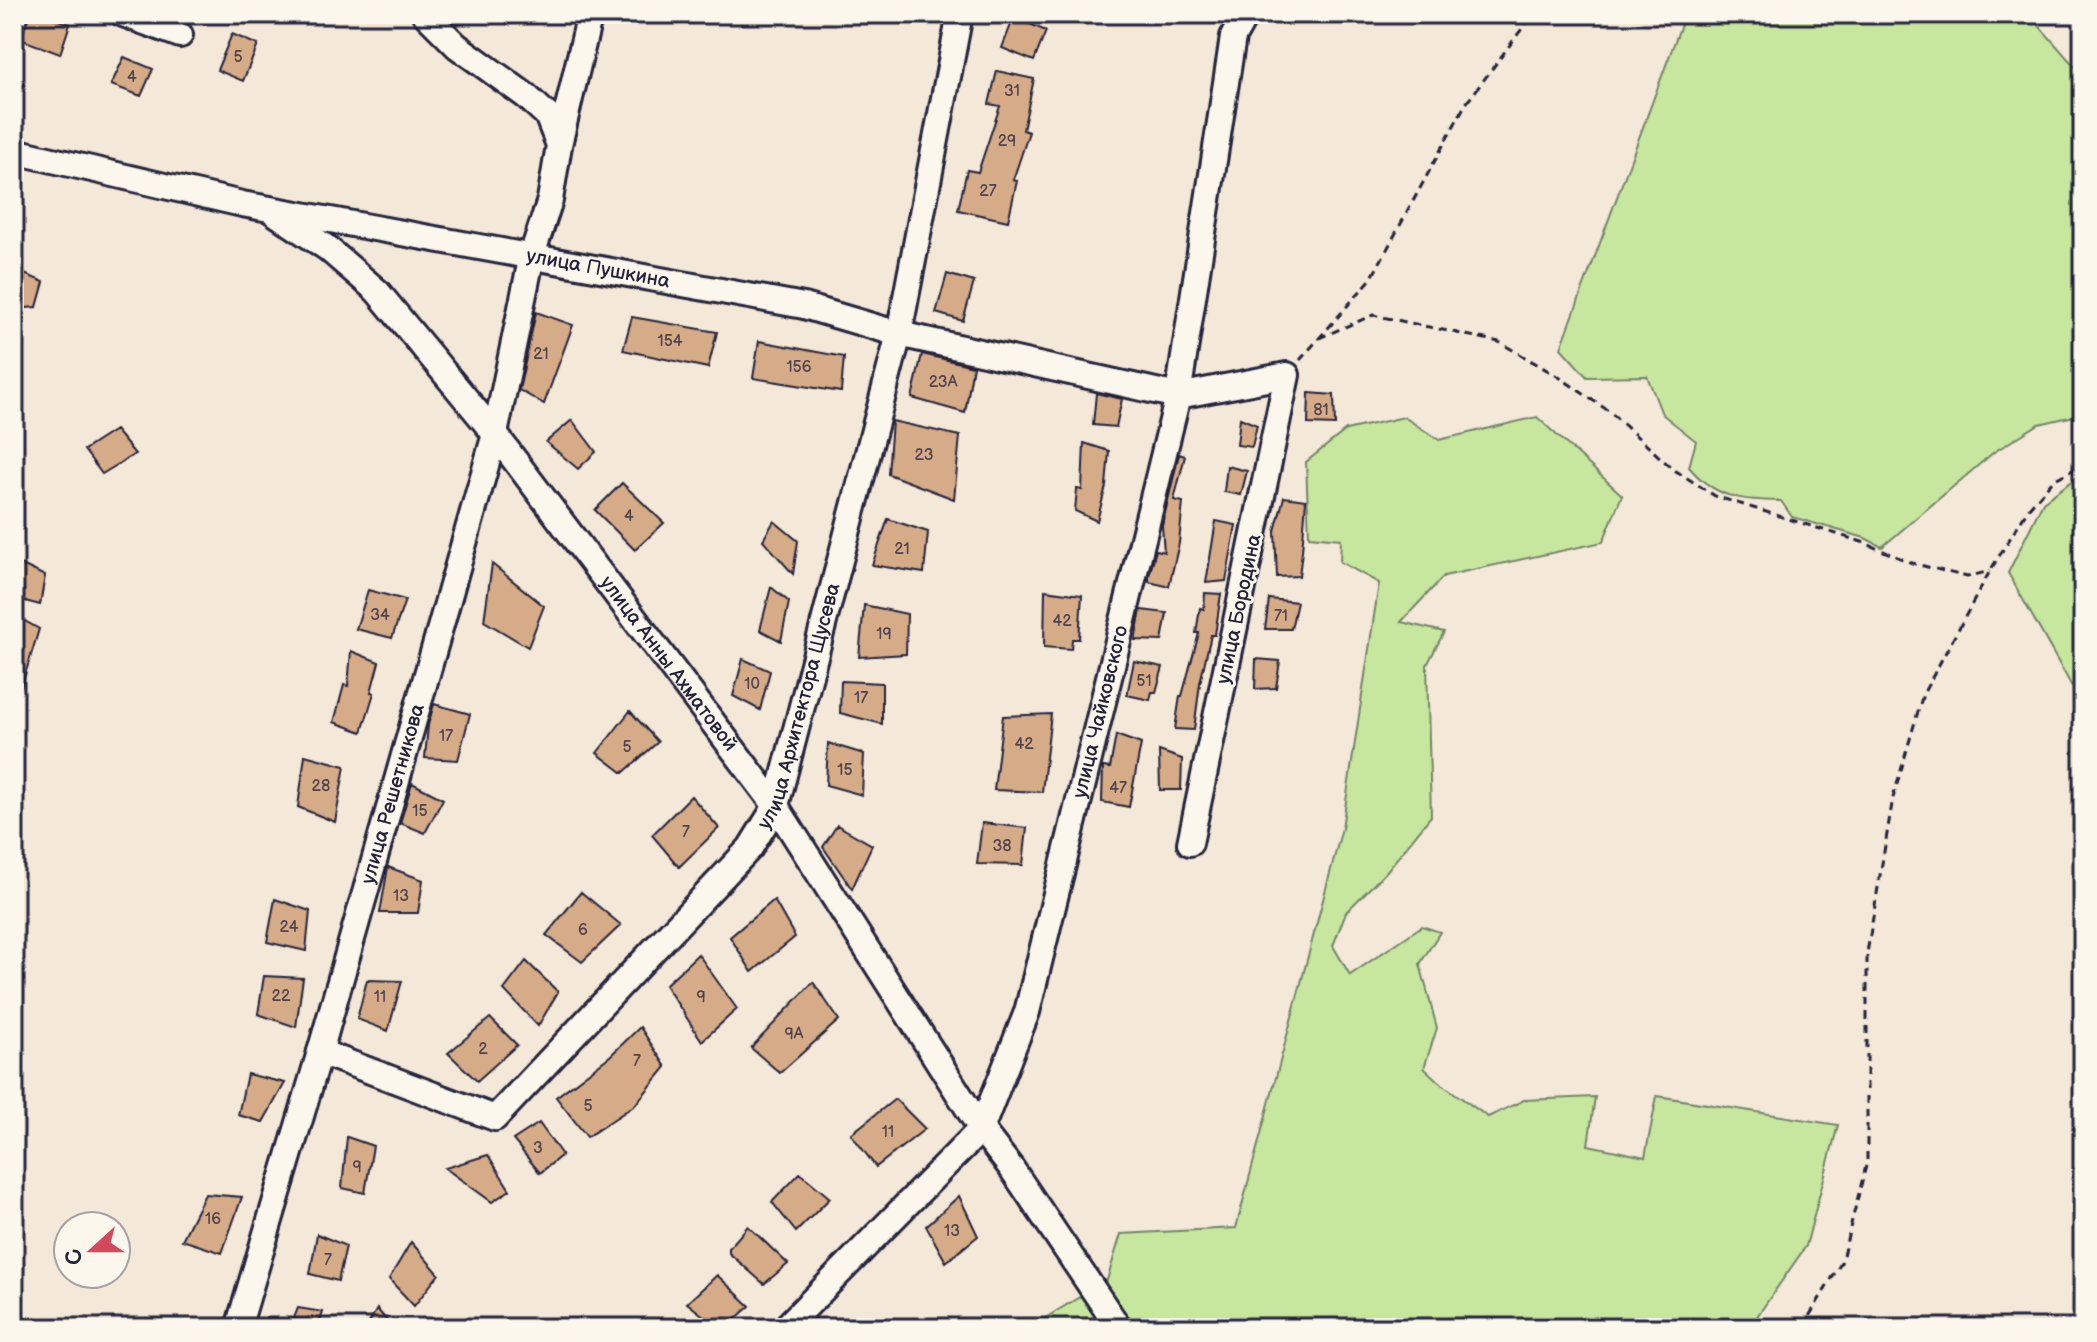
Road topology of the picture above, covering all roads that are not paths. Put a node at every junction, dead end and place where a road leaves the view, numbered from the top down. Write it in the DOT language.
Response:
graph roads {
  1 [pos="123,14"];
  2 [pos="425,14"];
  3 [pos="590,14"];
  4 [pos="960,14"];
  5 [pos="1246,14"];
  6 [pos="180,35"];
  7 [pos="559,145"];
  8 [pos="14,151"];
  9 [pos="266,207"];
  10 [pos="532,255"];
  11 [pos="899,334"];
  12 [pos="1178,396"];
  13 [pos="495,434"];
  14 [pos="776,806"];
  15 [pos="1190,843"];
  16 [pos="320,1052"];
  17 [pos="981,1129"];
  18 [pos="238,1328"];
  19 [pos="785,1328"];
  20 [pos="1119,1328"];
  1 -- 6 [label="street"];
  2 -- 7 [label="street"];
  3 -- 7 [label="street"];
  4 -- 11 [label="street, улица Архитектора Щусева"];
  5 -- 12 [label="street, улица Чайковского"];
  7 -- 10 [label="street, улица Решетникова"];
  8 -- 9 [label="street, улица Пушкина"];
  9 -- 10 [label="street, улица Пушкина"];
  9 -- 13 [label="street, улица Анны Ахматовой"];
  10 -- 11 [label="street, улица Пушкина"];
  10 -- 13 [label="street, улица Решетникова"];
  11 -- 12 [label="street, улица Пушкина"];
  11 -- 14 [label="street, улица Архитектора Щусева"];
  12 -- 15 [label="street, улица Бородина"];
  12 -- 17 [label="street, улица Чайковского"];
  13 -- 14 [label="street, улица Анны Ахматовой"];
  13 -- 16 [label="street, улица Решетникова"];
  14 -- 16 [label="street, улица Архитектора Щусева"];
  14 -- 17 [label="street, улица Анны Ахматовой"];
  16 -- 18 [label="street, улица Решетникова"];
  17 -- 19 [label="street, улица Чайковского"];
  17 -- 20 [label="street, улица Анны Ахматовой"];
}
